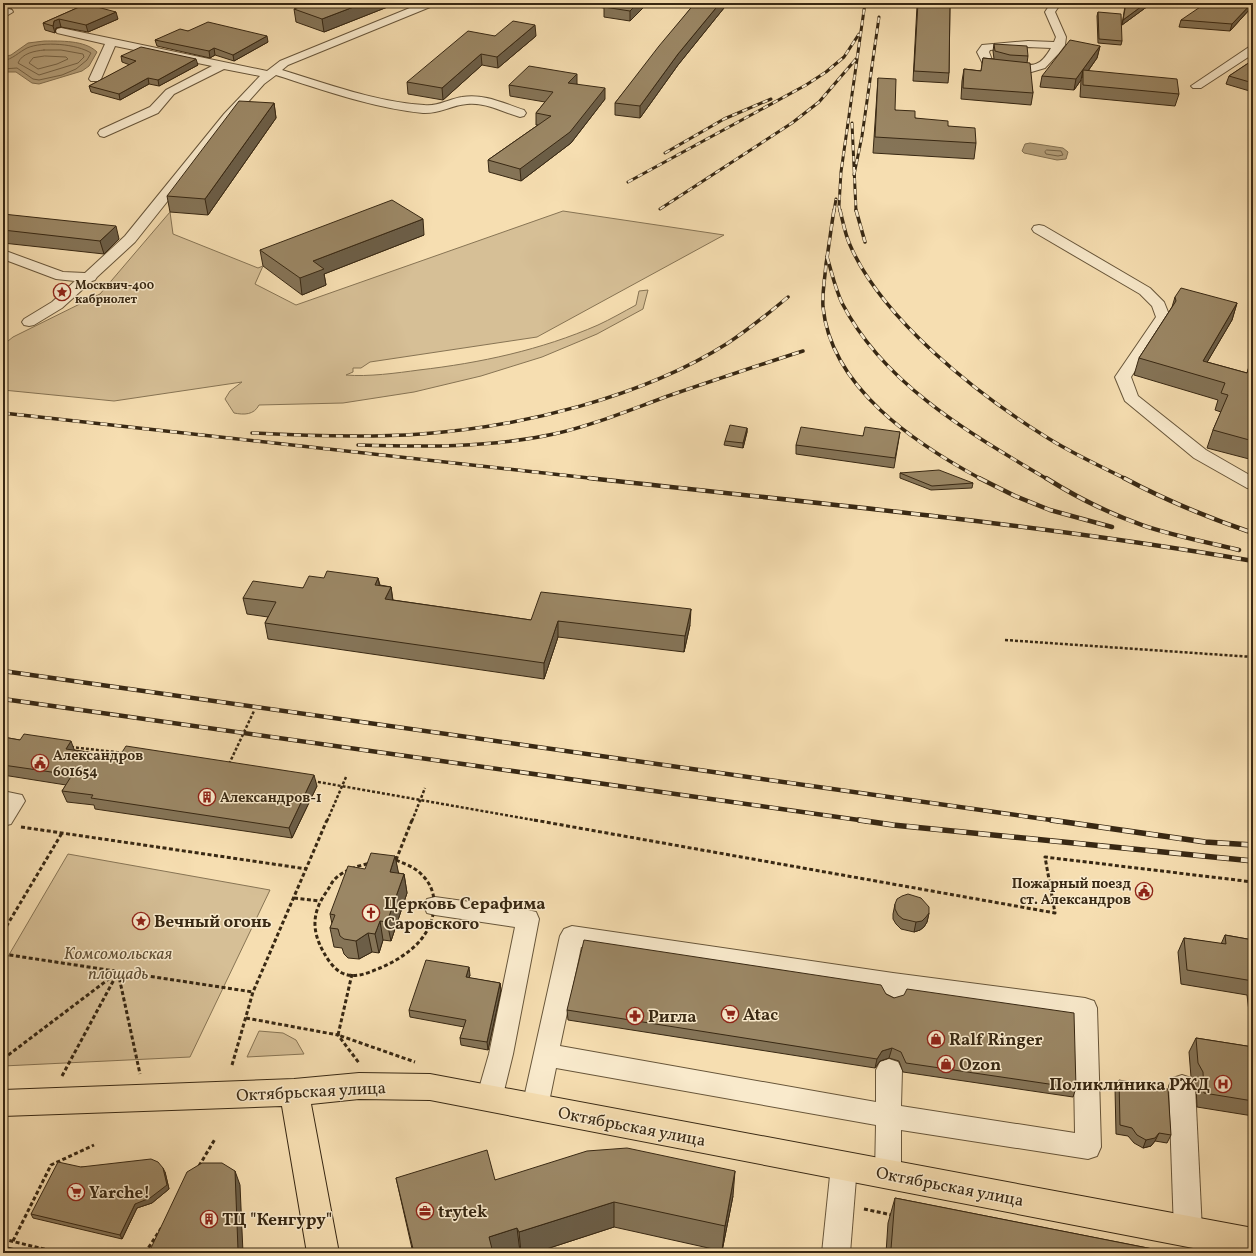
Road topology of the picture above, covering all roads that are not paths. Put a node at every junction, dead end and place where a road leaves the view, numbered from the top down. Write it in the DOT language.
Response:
graph roads {
  1 [pos="431,3"];
  2 [pos="1056,3"];
  3 [pos="61,31"];
  4 [pos="112,42"];
  5 [pos="1058,45"];
  6 [pos="1253,49"];
  7 [pos="223,65"];
  8 [pos="272,73"];
  9 [pos="95,79"];
  10 [pos="1197,86"];
  11 [pos="520,113"];
  12 [pos="104,133"];
  13 [pos="1039,229"];
  14 [pos="3,254"];
  15 [pos="90,277"];
  16 [pos="29,322"];
  17 [pos="1253,484"];
  18 [pos="3,799"];
  19 [pos="10,822"];
  20 [pos="435,906"];
  21 [pos="546,1055"];
  22 [pos="889,1070"];
  23 [pos="1182,1086"];
  24 [pos="294,1092"];
  25 [pos="489,1099"];
  26 [pos="3,1103"];
  27 [pos="535,1107"];
  28 [pos="890,1116"];
  29 [pos="844,1166"];
  30 [pos="888,1174"];
  31 [pos="1188,1232"];
  32 [pos="1253,1244"];
  33 [pos="323,1253"];
  34 [pos="836,1253"];
  1 -- 8 [label="street"];
  2 -- 5 [label="street"];
  3 -- 4 [label="street"];
  4 -- 7 [label="street"];
  4 -- 9 [label="street"];
  5 -- 5 [label="street"];
  6 -- 10 [label="street"];
  7 -- 8 [label="street"];
  7 -- 12 [label="street"];
  8 -- 11 [label="street"];
  8 -- 15 [label="street"];
  13 -- 17 [label="street"];
  14 -- 15 [label="street"];
  15 -- 16 [label="street"];
  18 -- 19 [label="street"];
  20 -- 25 [label="street"];
  21 -- 27 [label="street"];
  21 -- 28 [label="street"];
  21 -- 28 [label="street"];
  22 -- 28 [label="street"];
  23 -- 31 [label="street"];
  24 -- 25 [label="main road, Октябрьская улица"];
  24 -- 26 [label="main road, Октябрьская улица"];
  24 -- 33 [label="main road"];
  25 -- 27 [label="main road, Октябрьская улица"];
  27 -- 29 [label="main road, Октябрьская улица"];
  28 -- 30 [label="street"];
  29 -- 30 [label="main road, Октябрьская улица"];
  29 -- 34 [label="street"];
  30 -- 31 [label="main road, Октябрьская улица"];
  31 -- 32 [label="main road, Октябрьская улица"];
}
